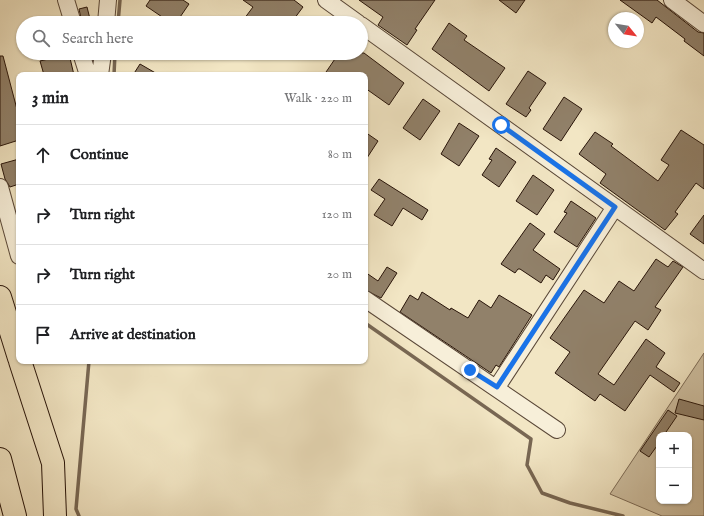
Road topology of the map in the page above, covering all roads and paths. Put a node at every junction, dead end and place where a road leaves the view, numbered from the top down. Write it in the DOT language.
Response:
graph roads {
  1 [pos="66,0"];
  2 [pos="108,0"];
  3 [pos="326,0"];
  4 [pos="672,0"];
  5 [pos="71,16"];
  6 [pos="107,16"];
  7 [pos="348,16"];
  8 [pos="704,24"];
  9 [pos="368,30"];
  10 [pos="83,60"];
  11 [pos="102,60"];
  12 [pos="87,72"];
  13 [pos="100,72"];
  14 [pos="0,186"];
  15 [pos="615,207"];
  16 [pos="16,245"];
  17 [pos="704,271"];
  18 [pos="0,297"];
  19 [pos="368,301"];
  20 [pos="16,348"];
  21 [pos="21,364"];
  22 [pos="497,387"];
  23 [pos="557,430"];
  24 [pos="0,459"];
  25 [pos="0,505"];
  26 [pos="3,516"];
  27 [pos="15,516"];
  28 [pos="55,516"];
  1 -- 5 [label="street"];
  2 -- 6 [label="street"];
  3 -- 7 [label="street"];
  4 -- 8 [label="street"];
  9 -- 15 [label="street"];
  10 -- 12 [label="street"];
  11 -- 13 [label="street"];
  14 -- 16 [label="street"];
  15 -- 17 [label="street"];
  15 -- 22 [label="street"];
  18 -- 20 [label="highway"];
  19 -- 22 [label="street"];
  21 -- 28 [label="highway"];
  22 -- 23 [label="street"];
  24 -- 27 [label="highway"];
  25 -- 26 [label="highway"];
}
